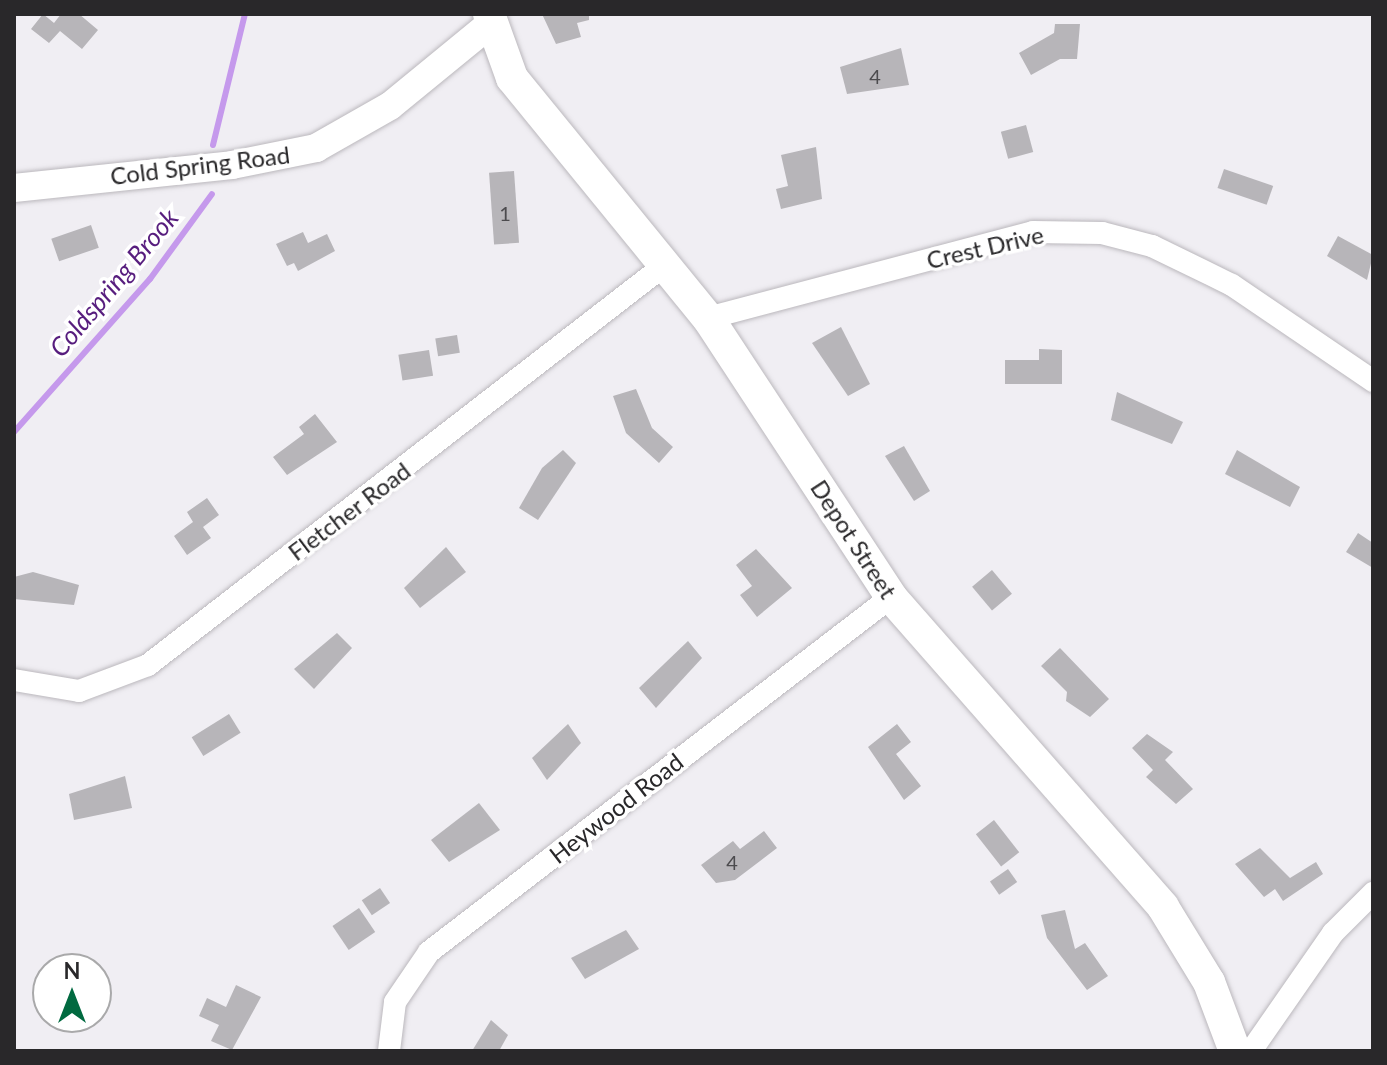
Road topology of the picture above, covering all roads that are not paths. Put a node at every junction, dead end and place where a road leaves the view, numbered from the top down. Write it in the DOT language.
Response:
graph roads {
  1 [pos="489,19"];
  2 [pos="14,188"];
  3 [pos="661,268"];
  4 [pos="708,318"];
  5 [pos="1373,381"];
  6 [pos="891,597"];
  7 [pos="14,680"];
  8 [pos="1373,893"];
  9 [pos="389,1051"];
  10 [pos="1235,1051"];
  11 [pos="1251,1051"];
  1 -- 2 [label="street, Cold Spring Road"];
  1 -- 3 [label="main road, Depot Street"];
  3 -- 4 [label="main road, Depot Street"];
  3 -- 7 [label="street, Fletcher Road"];
  4 -- 5 [label="street, Crest Drive"];
  4 -- 6 [label="main road, Depot Street"];
  6 -- 9 [label="street, Heywood Road"];
  6 -- 10 [label="main road, Depot Street"];
  8 -- 11 [label="street"];
}
